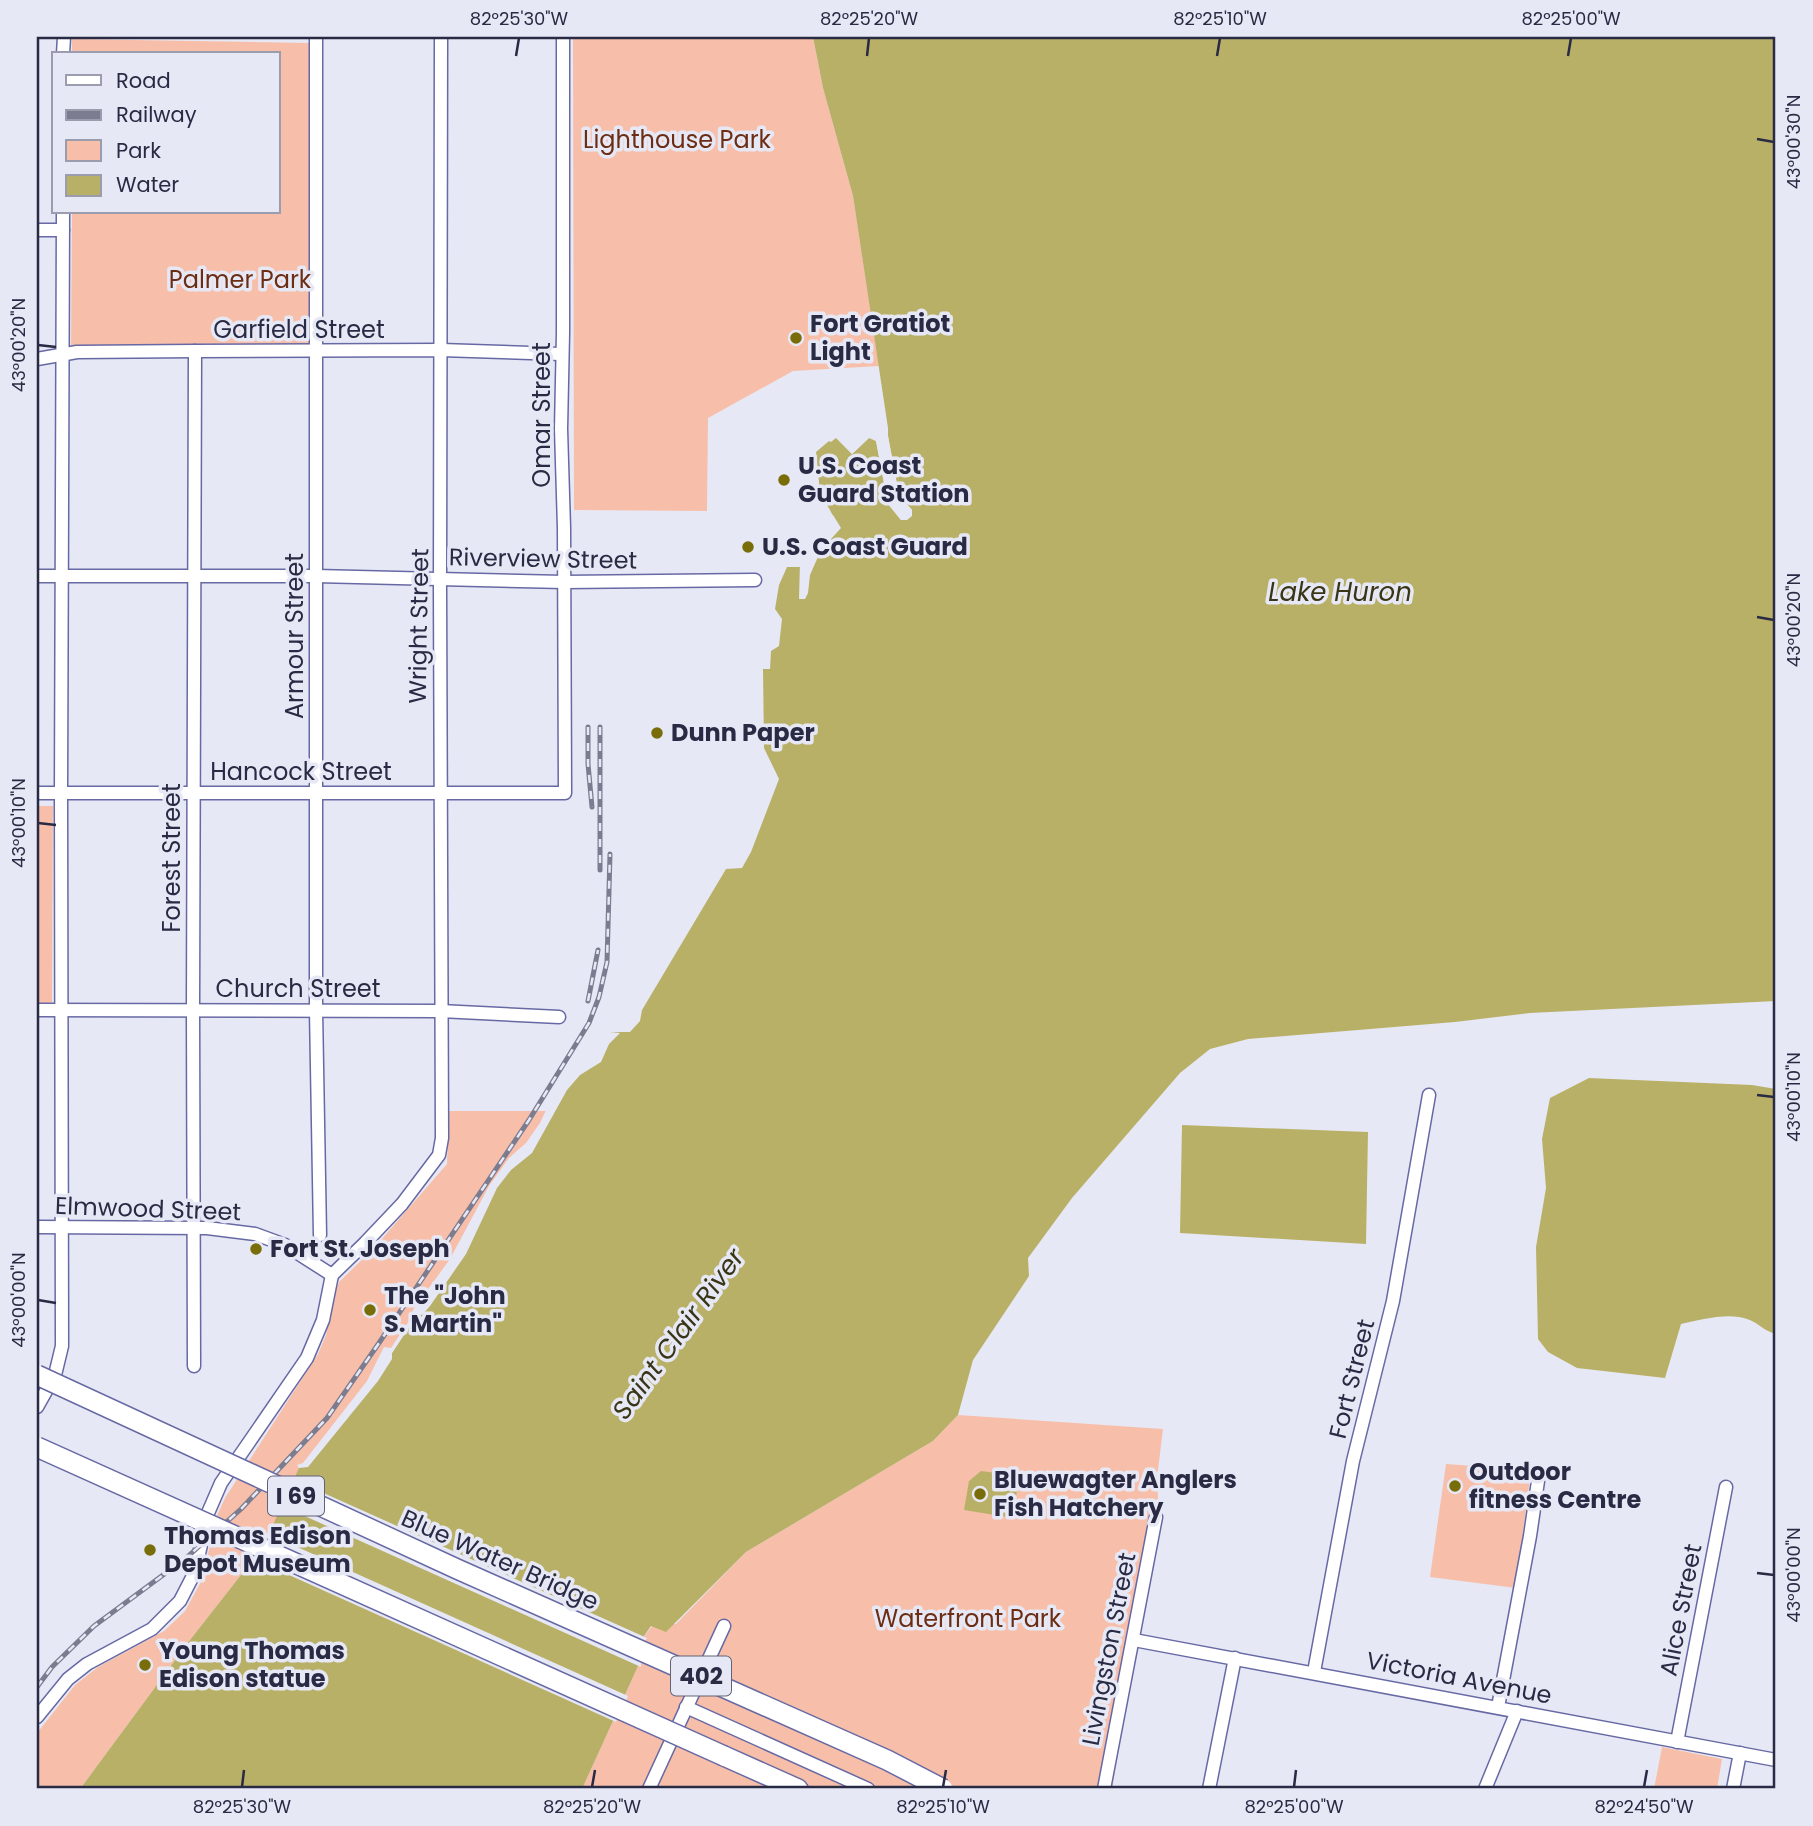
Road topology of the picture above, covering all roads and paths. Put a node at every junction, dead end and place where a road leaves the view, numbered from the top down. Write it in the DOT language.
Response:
graph roads {
  1 [pos="316,37"];
  2 [pos="441,37"];
  3 [pos="563,37"];
  4 [pos="63,214"];
  5 [pos="37,230"];
  6 [pos="63,230"];
  7 [pos="441,350"];
  8 [pos="195,351"];
  9 [pos="318,351"];
  10 [pos="561,354"];
  11 [pos="62,356"];
  12 [pos="37,359"];
  13 [pos="37,576"];
  14 [pos="316,576"];
  15 [pos="61,577"];
  16 [pos="194,577"];
  17 [pos="441,578"];
  18 [pos="755,580"];
  19 [pos="564,582"];
  20 [pos="37,793"];
  21 [pos="61,793"];
  22 [pos="193,793"];
  23 [pos="438,793"];
  24 [pos="565,793"];
  25 [pos="317,794"];
  26 [pos="37,1010"];
  27 [pos="61,1010"];
  28 [pos="193,1010"];
  29 [pos="316,1010"];
  30 [pos="440,1011"];
  31 [pos="559,1017"];
  32 [pos="1429,1095"];
  33 [pos="37,1227"];
  34 [pos="61,1227"];
  35 [pos="194,1229"];
  36 [pos="320,1235"];
  37 [pos="331,1275"];
  38 [pos="194,1366"];
  39 [pos="37,1375"];
  40 [pos="37,1408"];
  41 [pos="37,1447"];
  42 [pos="1538,1481"];
  43 [pos="1726,1487"];
  44 [pos="1156,1517"];
  45 [pos="457,1569"];
  46 [pos="415,1619"];
  47 [pos="724,1626"];
  48 [pos="1134,1640"];
  49 [pos="1235,1658"];
  50 [pos="1314,1672"];
  51 [pos="686,1707"];
  52 [pos="1498,1707"];
  53 [pos="1517,1711"];
  54 [pos="37,1717"];
  55 [pos="1677,1742"];
  56 [pos="1740,1754"];
  57 [pos="1776,1760"];
  58 [pos="649,1789"];
  59 [pos="798,1789"];
  60 [pos="868,1789"];
  61 [pos="943,1789"];
  62 [pos="1104,1789"];
  63 [pos="1209,1789"];
  64 [pos="1485,1789"];
  65 [pos="1733,1789"];
  1 -- 9 [label="street, Armour Street"];
  2 -- 7 [label="street, Wright Street"];
  3 -- 10 [label="street, Omar Street"];
  4 -- 6 [label="street"];
  5 -- 6 [label="street"];
  6 -- 11 [label="street"];
  7 -- 9 [label="street, Garfield Street"];
  7 -- 10 [label="street, Garfield Street"];
  7 -- 17 [label="street, Wright Street"];
  8 -- 9 [label="street, Garfield Street"];
  8 -- 11 [label="street, Garfield Street"];
  8 -- 16 [label="street, Forest Street"];
  9 -- 14 [label="street, Armour Street"];
  10 -- 19 [label="street, Omar Street"];
  11 -- 12 [label="street, Garfield Street"];
  11 -- 15 [label="street"];
  13 -- 15 [label="street, Riverview Street"];
  14 -- 16 [label="street, Riverview Street"];
  14 -- 17 [label="street, Riverview Street"];
  14 -- 25 [label="street, Armour Street"];
  15 -- 16 [label="street, Riverview Street"];
  15 -- 21 [label="street"];
  16 -- 22 [label="street, Forest Street"];
  17 -- 19 [label="street, Riverview Street"];
  17 -- 23 [label="street, Wright Street"];
  18 -- 19 [label="street, Riverview Street"];
  19 -- 24 [label="street, Omar Street"];
  20 -- 21 [label="street, Hancock Street"];
  21 -- 22 [label="street, Hancock Street"];
  21 -- 27 [label="street"];
  22 -- 25 [label="street, Hancock Street"];
  22 -- 28 [label="street, Forest Street"];
  23 -- 24 [label="street, Hancock Street"];
  23 -- 25 [label="street, Hancock Street"];
  23 -- 30 [label="street, Wright Street"];
  25 -- 29 [label="street, Armour Street"];
  26 -- 27 [label="street, Church Street"];
  27 -- 28 [label="street, Church Street"];
  27 -- 34 [label="street"];
  28 -- 29 [label="street, Church Street"];
  28 -- 35 [label="street, Forest Street"];
  29 -- 30 [label="street, Church Street"];
  29 -- 36 [label="street, Armour Street"];
  30 -- 31 [label="street, Church Street"];
  30 -- 37 [label="street, Wright Street"];
  32 -- 50 [label="street, Fort Street"];
  33 -- 34 [label="street, Elmwood Street"];
  34 -- 35 [label="street, Elmwood Street"];
  34 -- 40 [label="street"];
  35 -- 37 [label="street, Elmwood Street"];
  35 -- 38 [label="street, Forest Street"];
  37 -- 54 [label="street"];
  39 -- 45 [label="highway, Blue Water Bridge / I 69, bridge"];
  41 -- 46 [label="highway, I 69, bridge"];
  42 -- 52 [label="street"];
  43 -- 55 [label="street, Alice Street"];
  44 -- 48 [label="street, Livingston Street"];
  45 -- 61 [label="highway, Blue Water Bridge / 402, bridge"];
  46 -- 59 [label="highway, 402, bridge"];
  47 -- 51 [label="street"];
  48 -- 49 [label="street, Victoria Avenue"];
  48 -- 62 [label="street, Livingston Street"];
  49 -- 50 [label="street, Victoria Avenue"];
  49 -- 63 [label="street"];
  50 -- 52 [label="street, Victoria Avenue"];
  51 -- 58 [label="street"];
  51 -- 60 [label="street"];
  52 -- 53 [label="street, Victoria Avenue"];
  53 -- 55 [label="street, Victoria Avenue"];
  53 -- 64 [label="street"];
  55 -- 56 [label="street, Victoria Avenue"];
  56 -- 57 [label="street, Victoria Avenue"];
  56 -- 65 [label="street"];
}
